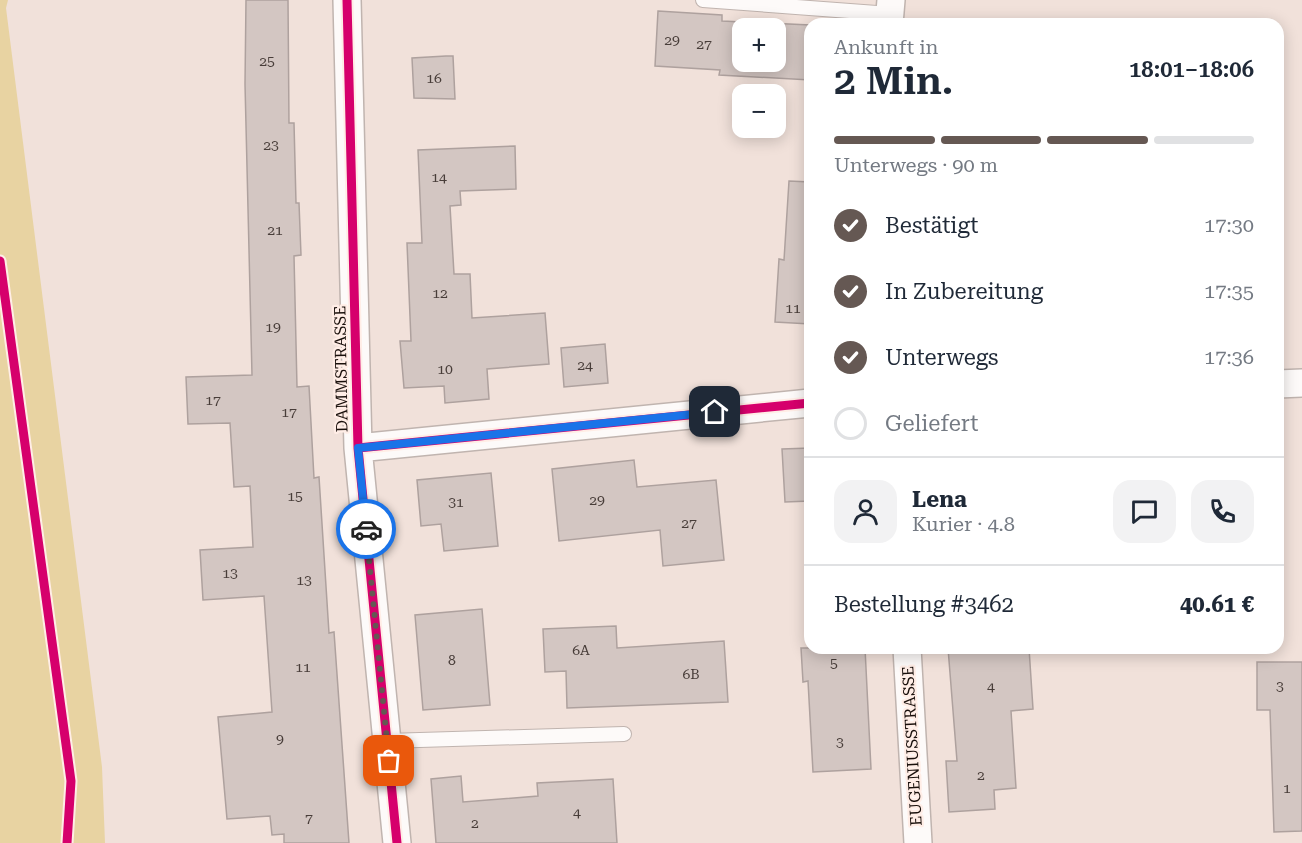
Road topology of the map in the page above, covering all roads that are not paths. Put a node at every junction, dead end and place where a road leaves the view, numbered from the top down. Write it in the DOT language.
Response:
graph roads {
  1 [pos="347,0"];
  2 [pos="703,0"];
  3 [pos="890,13"];
  4 [pos="1302,383"];
  5 [pos="1284,384"];
  6 [pos="804,404"];
  7 [pos="358,448"];
  8 [pos="907,654"];
  9 [pos="624,734"];
  10 [pos="387,741"];
  11 [pos="397,843"];
  12 [pos="918,843"];
  1 -- 7 [label="street, DAMMSTRASSE"];
  2 -- 3 [label="lane"];
  4 -- 5 [label="street"];
  6 -- 7 [label="street"];
  7 -- 10 [label="street, DAMMSTRASSE"];
  8 -- 12 [label="street, EUGENIUSSTRASSE"];
  9 -- 10 [label="lane"];
  10 -- 11 [label="street, DAMMSTRASSE"];
}
